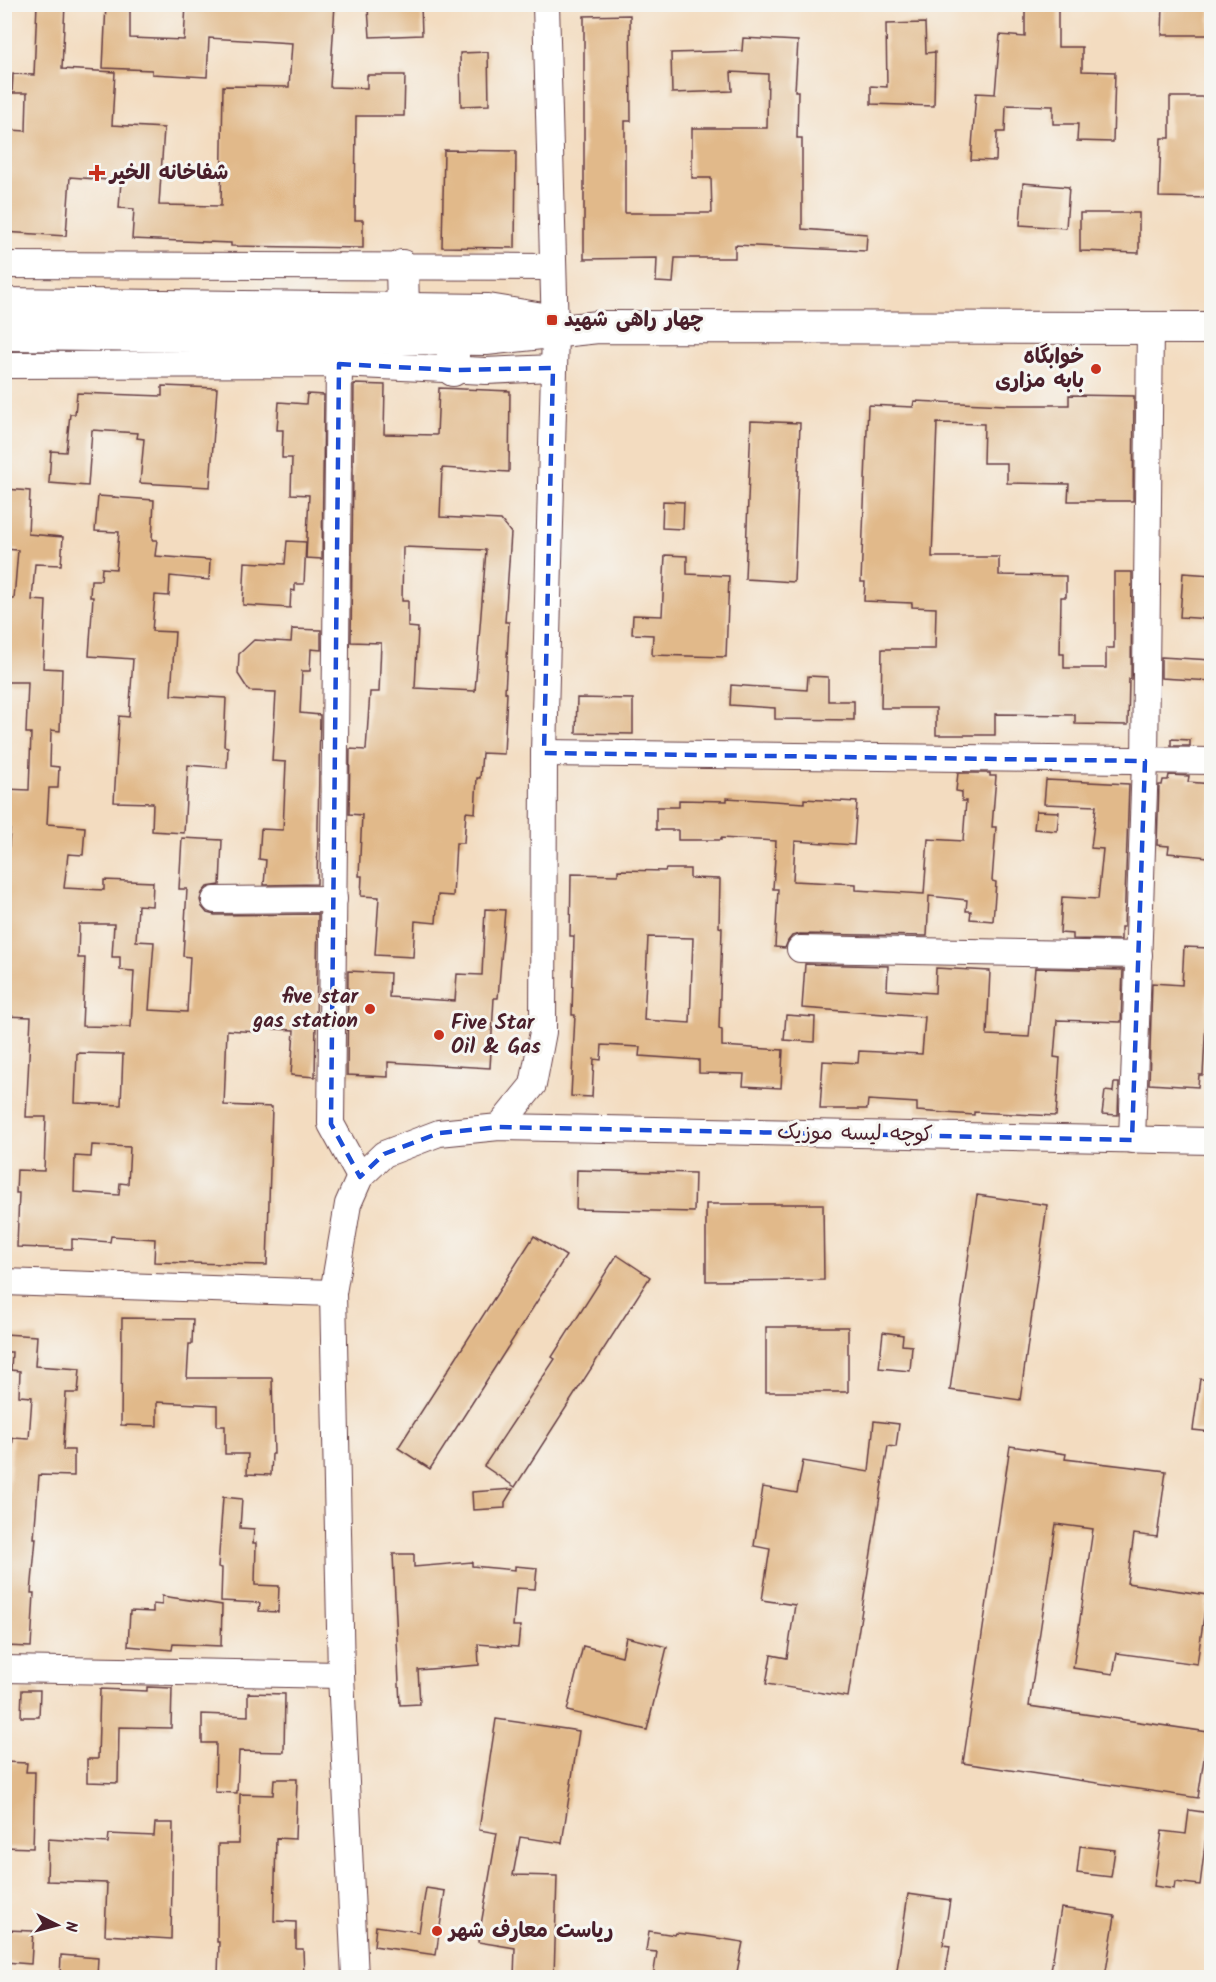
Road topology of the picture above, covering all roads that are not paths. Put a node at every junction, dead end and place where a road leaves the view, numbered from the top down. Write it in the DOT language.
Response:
graph roads {
  1 [pos="546,4"];
  2 [pos="4,265"];
  3 [pos="402,266"];
  4 [pos="553,267"];
  5 [pos="4,304"];
  6 [pos="403,309"];
  7 [pos="555,326"];
  8 [pos="1150,328"];
  9 [pos="1212,328"];
  10 [pos="4,334"];
  11 [pos="453,339"];
  12 [pos="339,364"];
  13 [pos="4,365"];
  14 [pos="553,368"];
  15 [pos="453,370"];
  16 [pos="544,753"];
  17 [pos="1145,761"];
  18 [pos="1212,761"];
  19 [pos="334,899"];
  20 [pos="215,900"];
  21 [pos="800,949"];
  22 [pos="1138,955"];
  23 [pos="500,1127"];
  24 [pos="1132,1140"];
  25 [pos="1212,1141"];
  26 [pos="360,1176"];
  27 [pos="4,1282"];
  28 [pos="333,1293"];
  29 [pos="4,1669"];
  30 [pos="341,1675"];
  31 [pos="355,1977"];
  1 -- 4 [label="street"];
  2 -- 3 [label="street"];
  3 -- 4 [label="street"];
  3 -- 6 [label="main road"];
  4 -- 7 [label="street"];
  5 -- 6 [label="main road"];
  6 -- 7 [label="main road"];
  7 -- 8 [label="main road"];
  7 -- 11 [label="main road"];
  7 -- 14 [label="street"];
  8 -- 9 [label="main road"];
  8 -- 17 [label="street"];
  10 -- 11 [label="main road"];
  11 -- 15 [label="main road"];
  12 -- 13 [label="street"];
  12 -- 15 [label="street"];
  12 -- 19 [label="street"];
  14 -- 15 [label="street"];
  14 -- 16 [label="street"];
  16 -- 17 [label="street"];
  16 -- 23 [label="street"];
  17 -- 18 [label="street"];
  17 -- 22 [label="street"];
  19 -- 20 [label="street"];
  19 -- 26 [label="street"];
  21 -- 22 [label="street"];
  22 -- 24 [label="street"];
  23 -- 24 [label="street, کوچه لیسه موزیک"];
  23 -- 26 [label="street, کوچه لیسه موزیک"];
  24 -- 25 [label="street, کوچه لیسه موزیک"];
  26 -- 28 [label="street"];
  27 -- 28 [label="street"];
  28 -- 30 [label="street"];
  29 -- 30 [label="street"];
  30 -- 31 [label="street"];
}
